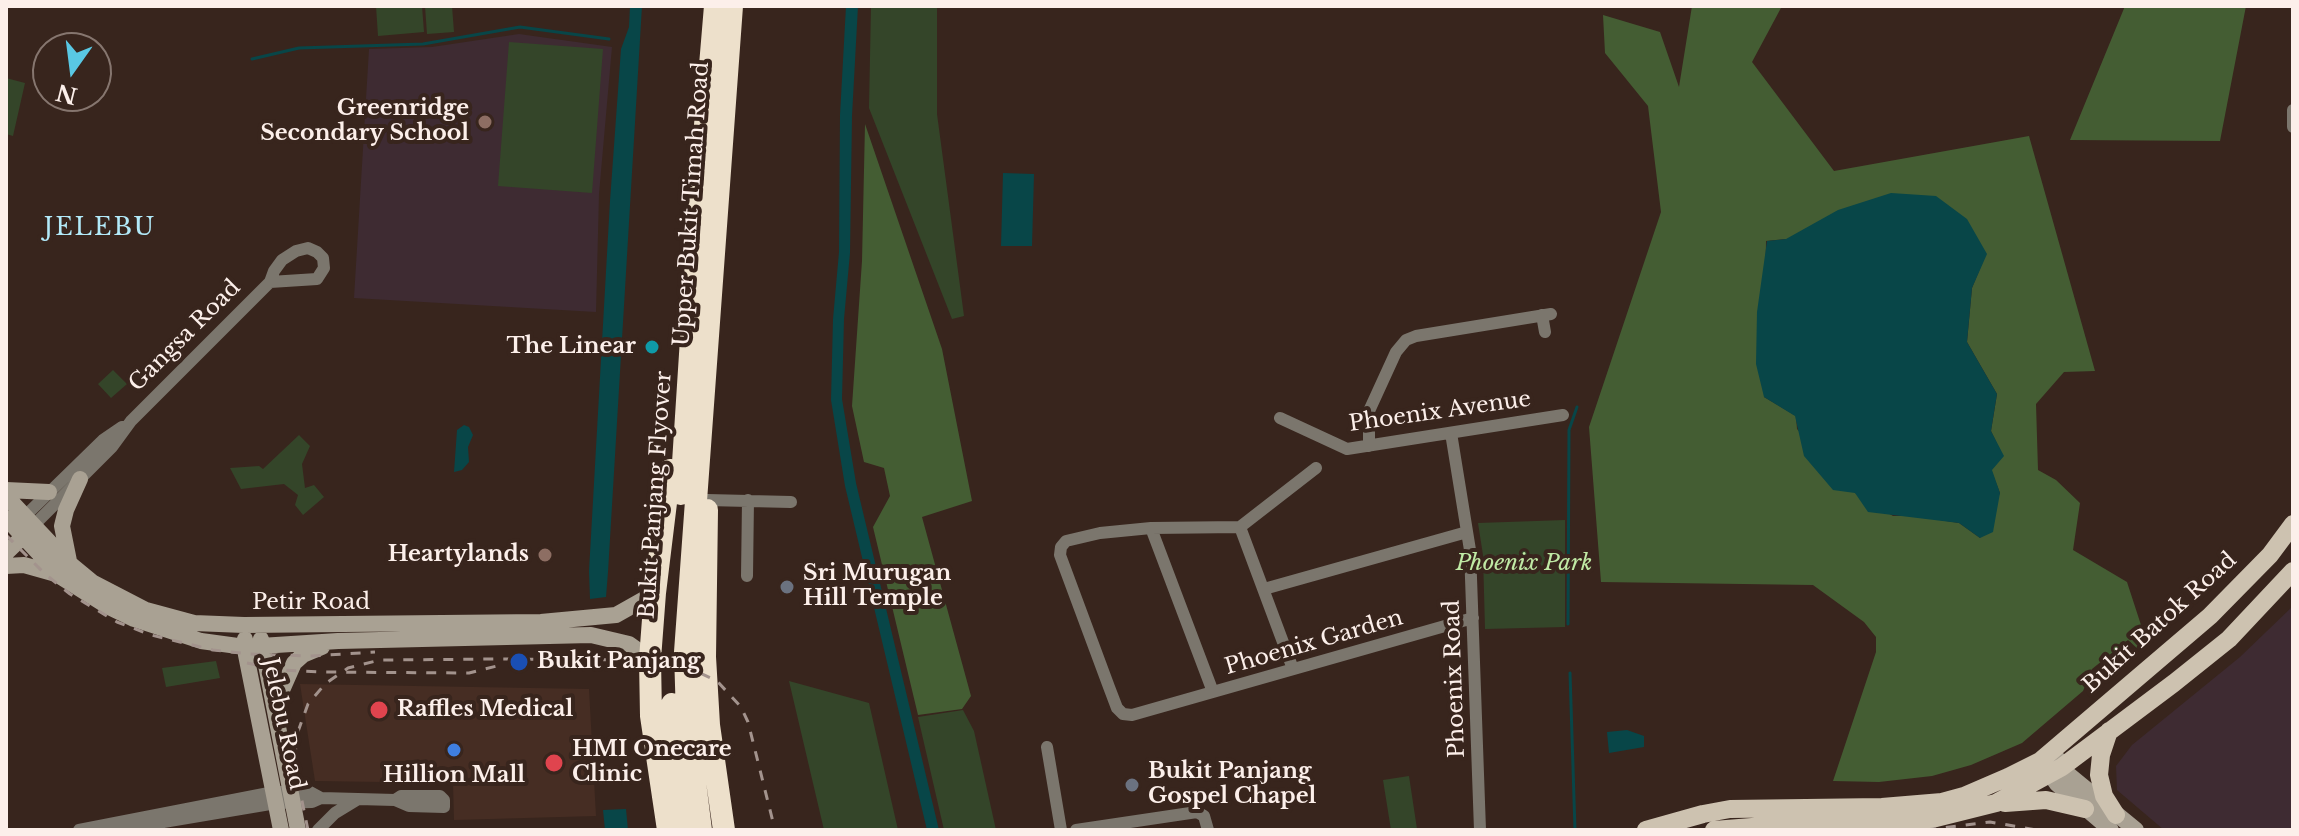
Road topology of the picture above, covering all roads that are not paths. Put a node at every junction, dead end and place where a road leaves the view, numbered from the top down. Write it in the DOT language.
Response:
graph roads {
  1 [pos="715,6"];
  2 [pos="732,6"];
  3 [pos="2293,110"];
  4 [pos="2293,127"];
  5 [pos="701,210"];
  6 [pos="270,282"];
  7 [pos="1545,332"];
  8 [pos="1563,415"];
  9 [pos="1280,418"];
  10 [pos="131,421"];
  11 [pos="1451,433"];
  12 [pos="1369,446"];
  13 [pos="701,454"];
  14 [pos="1316,468"];
  15 [pos="80,479"];
  16 [pos="49,492"];
  17 [pos="6,493"];
  18 [pos="707,500"];
  19 [pos="748,500"];
  20 [pos="791,502"];
  21 [pos="2293,524"];
  22 [pos="18,527"];
  23 [pos="1240,527"];
  24 [pos="1151,528"];
  25 [pos="1467,532"];
  26 [pos="6,553"];
  27 [pos="6,566"];
  28 [pos="683,567"];
  29 [pos="65,570"];
  30 [pos="2293,571"];
  31 [pos="747,576"];
  32 [pos="1264,589"];
  33 [pos="655,593"];
  34 [pos="1473,618"];
  35 [pos="541,622"];
  36 [pos="252,625"];
  37 [pos="339,635"];
  38 [pos="552,636"];
  39 [pos="253,647"];
  40 [pos="650,659"];
  41 [pos="1293,669"];
  42 [pos="1213,692"];
  43 [pos="275,706"];
  44 [pos="2109,731"];
  45 [pos="1047,747"];
  46 [pos="2051,763"];
  47 [pos="284,797"];
  48 [pos="358,799"];
  49 [pos="395,800"];
  50 [pos="1996,803"];
  51 [pos="2085,809"];
  52 [pos="2114,822"];
  53 [pos="1149,825"];
  54 [pos="1871,827"];
  55 [pos="79,830"];
  56 [pos="116,830"];
  57 [pos="281,830"];
  58 [pos="298,830"];
  59 [pos="318,830"];
  60 [pos="668,830"];
  61 [pos="684,830"];
  62 [pos="701,830"];
  63 [pos="724,830"];
  64 [pos="1061,830"];
  65 [pos="1076,830"];
  66 [pos="1208,830"];
  67 [pos="1480,830"];
  68 [pos="1646,830"];
  69 [pos="1714,830"];
  70 [pos="2136,830"];
  1 -- 5 [label="highway, Upper Bukit Timah Road"];
  2 -- 13 [label="highway, Upper Bukit Timah Road"];
  3 -- 4 [label="street"];
  5 -- 28 [label="highway, Bukit Panjang Flyover"];
  5 -- 33 [label="highway"];
  6 -- 10 [label="street, Gangsa Road"];
  7 -- 12 [label="street"];
  8 -- 11 [label="street, Phoenix Avenue"];
  9 -- 12 [label="street, Phoenix Avenue"];
  10 -- 15 [label="street, Gangsa Road"];
  10 -- 16 [label="street, Gangsa Road"];
  11 -- 12 [label="street, Phoenix Avenue"];
  11 -- 25 [label="street, Phoenix Road"];
  13 -- 18 [label="highway"];
  13 -- 28 [label="highway, Bukit Panjang Flyover"];
  14 -- 23 [label="street"];
  15 -- 22 [label="street, Gangsa Road"];
  15 -- 29 [label="main road"];
  16 -- 17 [label="main road"];
  16 -- 22 [label="street, Gangsa Road"];
  17 -- 22 [label="main road, Petir Road"];
  18 -- 19 [label="street"];
  18 -- 63 [label="highway"];
  19 -- 20 [label="street"];
  19 -- 31 [label="street"];
  21 -- 46 [label="main road, Bukit Batok Road"];
  22 -- 26 [label="main road, Gangsa Road"];
  22 -- 29 [label="main road, Petir Road"];
  23 -- 24 [label="street, Phoenix Garden"];
  23 -- 32 [label="street"];
  24 -- 42 [label="street, Phoenix Garden"];
  24 -- 42 [label="street, Phoenix Garden"];
  25 -- 32 [label="street"];
  25 -- 34 [label="street, Phoenix Road"];
  27 -- 29 [label="main road"];
  28 -- 61 [label="highway, Bukit Panjang Flyover"];
  28 -- 62 [label="highway, Bukit Panjang Flyover"];
  29 -- 36 [label="main road, Petir Road"];
  29 -- 39 [label="main road, Petir Road"];
  30 -- 44 [label="main road"];
  32 -- 41 [label="street"];
  33 -- 35 [label="main road, Petir Road"];
  33 -- 40 [label="highway"];
  34 -- 41 [label="street, Phoenix Garden"];
  34 -- 67 [label="street, Phoenix Road"];
  35 -- 37 [label="main road, Petir Road"];
  35 -- 38 [label="main road"];
  36 -- 37 [label="main road, Petir Road"];
  36 -- 39 [label="main road, Jelebu Road"];
  37 -- 38 [label="main road, Petir Road"];
  37 -- 39 [label="main road, Petir Road"];
  37 -- 43 [label="main road"];
  38 -- 40 [label="main road, Petir Road"];
  39 -- 43 [label="main road, Jelebu Road"];
  39 -- 47 [label="main road, Jelebu Road"];
  40 -- 60 [label="highway"];
  41 -- 42 [label="street, Phoenix Garden"];
  43 -- 47 [label="main road, Jelebu Road"];
  44 -- 46 [label="main road"];
  44 -- 52 [label="main road"];
  45 -- 64 [label="street"];
  46 -- 50 [label="main road"];
  46 -- 51 [label="main road"];
  46 -- 52 [label="main road"];
  46 -- 68 [label="main road"];
  47 -- 48 [label="street, Jelebu Road"];
  47 -- 55 [label="street"];
  47 -- 56 [label="street"];
  47 -- 57 [label="main road, Jelebu Road"];
  47 -- 58 [label="main road, Jelebu Road"];
  48 -- 49 [label="street, Jelebu Road"];
  48 -- 59 [label="street"];
  50 -- 51 [label="main road"];
  50 -- 54 [label="main road"];
  51 -- 52 [label="main road"];
  52 -- 70 [label="main road"];
  53 -- 65 [label="street"];
  53 -- 66 [label="street"];
  54 -- 69 [label="main road"];
}
